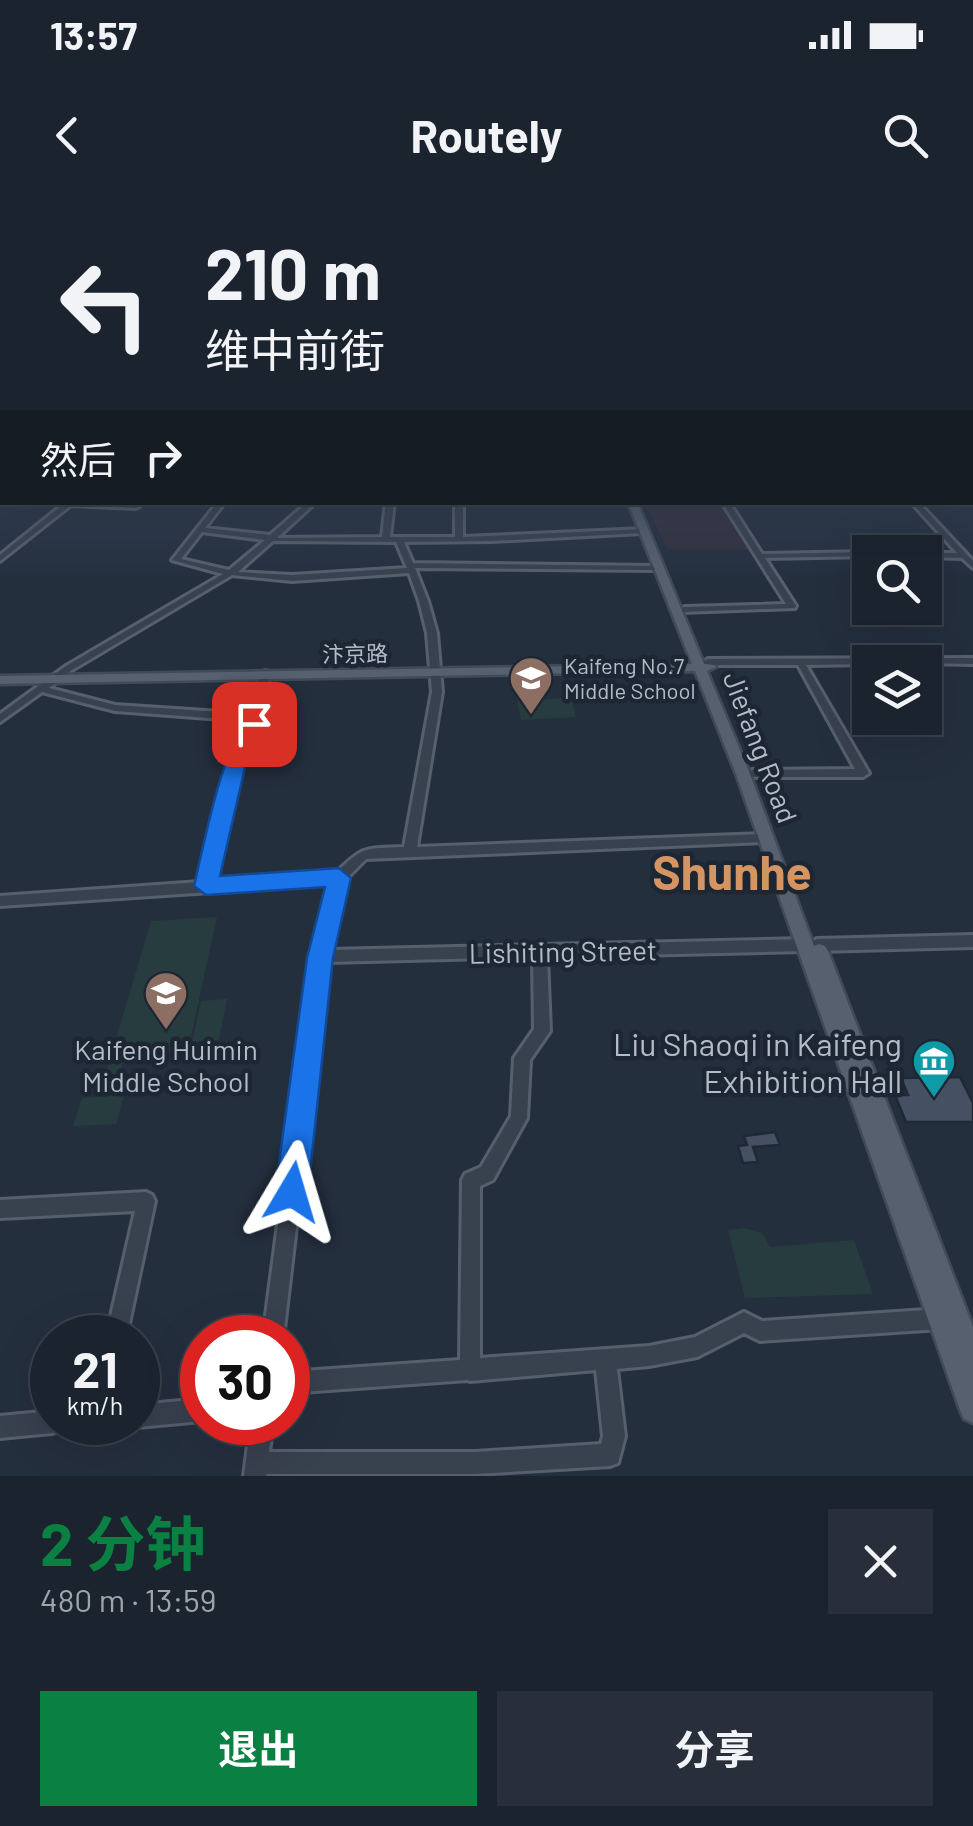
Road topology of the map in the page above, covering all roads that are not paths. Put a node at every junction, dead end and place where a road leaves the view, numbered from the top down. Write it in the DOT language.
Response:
graph roads {
  1 [pos="68,505"];
  2 [pos="220,505"];
  3 [pos="312,505"];
  4 [pos="390,505"];
  5 [pos="459,505"];
  6 [pos="636,505"];
  7 [pos="636,505"];
  8 [pos="727,505"];
  9 [pos="917,505"];
  10 [pos="200,530"];
  11 [pos="642,531"];
  12 [pos="274,539"];
  13 [pos="386,540"];
  14 [pos="399,540"];
  15 [pos="460,540"];
  16 [pos="852,554"];
  17 [pos="942,555"];
  18 [pos="763,556"];
  19 [pos="963,556"];
  20 [pos="0,559"];
  21 [pos="973,566"];
  22 [pos="411,568"];
  23 [pos="658,568"];
  24 [pos="233,574"];
  25 [pos="685,610"];
  26 [pos="705,664"];
  27 [pos="973,664"];
  28 [pos="942,665"];
  29 [pos="802,666"];
  30 [pos="852,666"];
  31 [pos="435,669"];
  32 [pos="265,674"];
  33 [pos="61,676"];
  34 [pos="0,678"];
  35 [pos="42,690"];
  36 [pos="256,718"];
  37 [pos="0,719"];
  38 [pos="752,774"];
  39 [pos="766,838"];
  40 [pos="410,851"];
  41 [pos="339,878"];
  42 [pos="206,886"];
  43 [pos="0,902"];
  44 [pos="973,941"];
  45 [pos="811,945"];
  46 [pos="540,952"];
  47 [pos="321,956"];
  48 [pos="0,1208"];
  49 [pos="121,1315"];
  50 [pos="277,1315"];
  51 [pos="941,1319"];
  52 [pos="973,1359"];
  53 [pos="606,1362"];
  54 [pos="470,1371"];
  55 [pos="310,1381"];
  56 [pos="973,1410"];
  57 [pos="30,1424"];
  58 [pos="0,1426"];
  59 [pos="259,1445"];
  60 [pos="256,1470"];
  1 -- 20 [label="street"];
  2 -- 10 [label="street"];
  3 -- 12 [label="street"];
  4 -- 13 [label="street"];
  5 -- 15 [label="street"];
  6 -- 11 [label="main road, Jiefang Road"];
  7 -- 25 [label="main road, Jiefang Road"];
  8 -- 18 [label="street"];
  9 -- 19 [label="street"];
  10 -- 12 [label="street"];
  10 -- 24 [label="street"];
  11 -- 15 [label="street"];
  11 -- 23 [label="main road, Jiefang Road"];
  12 -- 13 [label="street"];
  12 -- 24 [label="street"];
  13 -- 14 [label="street"];
  14 -- 15 [label="street"];
  14 -- 22 [label="street"];
  16 -- 18 [label="street"];
  17 -- 19 [label="street"];
  18 -- 25 [label="street"];
  19 -- 21 [label="street"];
  22 -- 23 [label="street"];
  22 -- 24 [label="street"];
  22 -- 31 [label="street"];
  23 -- 26 [label="main road, Jiefang Road"];
  24 -- 33 [label="street"];
  25 -- 26 [label="main road, Jiefang Road"];
  26 -- 27 [label="street"];
  26 -- 29 [label="street"];
  26 -- 31 [label="main road, 汴京路"];
  26 -- 38 [label="main road, Jiefang Road"];
  26 -- 39 [label="main road, Jiefang Road"];
  27 -- 28 [label="street"];
  29 -- 30 [label="street"];
  29 -- 38 [label="street"];
  31 -- 32 [label="main road, 汴京路"];
  31 -- 33 [label="main road, 汴京路"];
  31 -- 40 [label="street"];
  32 -- 33 [label="main road, 汴京路"];
  32 -- 36 [label="street"];
  33 -- 34 [label="main road, 汴京路"];
  33 -- 35 [label="street"];
  35 -- 36 [label="street"];
  35 -- 37 [label="street"];
  36 -- 42 [label="street"];
  38 -- 45 [label="main road, Jiefang Road"];
  39 -- 40 [label="street"];
  39 -- 45 [label="main road, Jiefang Road"];
  40 -- 41 [label="street"];
  41 -- 42 [label="street"];
  41 -- 47 [label="street"];
  42 -- 43 [label="street"];
  44 -- 45 [label="street, Lishiting Street"];
  45 -- 46 [label="street, Lishiting Street"];
  45 -- 51 [label="main road, Jiefang Road"];
  45 -- 52 [label="main road, Jiefang Road"];
  46 -- 47 [label="street, Lishiting Street"];
  46 -- 54 [label="street"];
  47 -- 50 [label="street"];
  48 -- 49 [label="street"];
  51 -- 53 [label="street"];
  51 -- 56 [label="main road, Jiefang Road"];
  53 -- 54 [label="street"];
  53 -- 60 [label="street"];
  54 -- 55 [label="street"];
  57 -- 58 [label="street"];
  59 -- 60 [label="street"];
}
